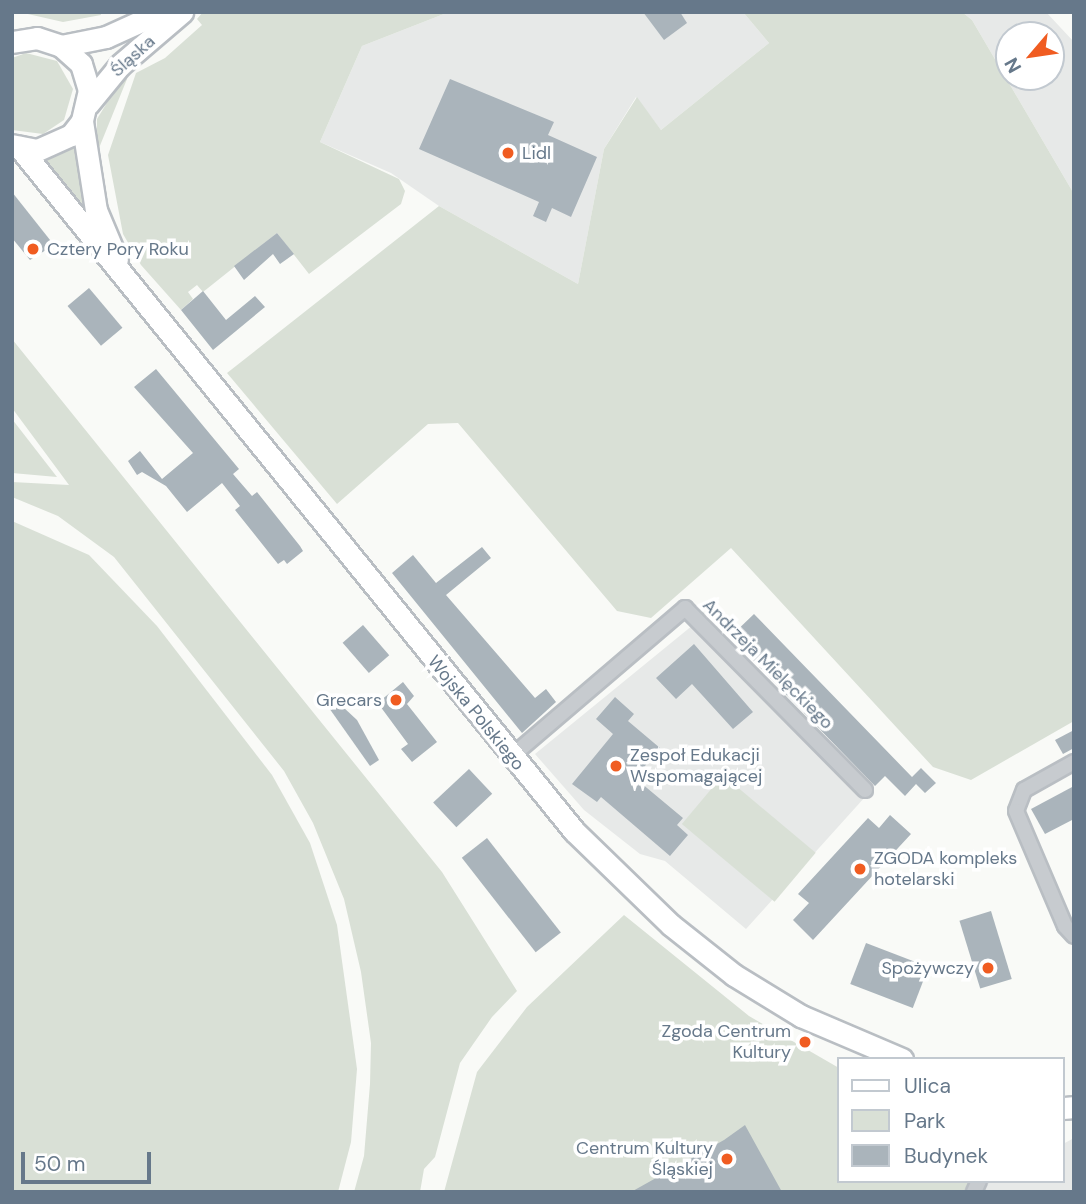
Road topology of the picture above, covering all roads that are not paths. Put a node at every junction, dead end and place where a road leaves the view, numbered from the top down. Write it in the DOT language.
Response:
graph roads {
  1 [pos="160,12"];
  2 [pos="182,12"];
  3 [pos="16,38"];
  4 [pos="61,46"];
  5 [pos="85,113"];
  6 [pos="14,147"];
  7 [pos="126,280"];
  8 [pos="512,757"];
  9 [pos="1074,762"];
  10 [pos="865,790"];
  11 [pos="1074,936"];
  12 [pos="897,1057"];
  1 -- 4 [label="street, Śląska"];
  2 -- 5 [label="street, Śląska"];
  3 -- 4 [label="street"];
  4 -- 5 [label="street, Wojska Polskiego"];
  5 -- 6 [label="street, Śląska"];
  5 -- 7 [label="street, Wojska Polskiego"];
  6 -- 7 [label="street, Wojska Polskiego"];
  7 -- 8 [label="street, Wojska Polskiego"];
  8 -- 10 [label="street, Andrzeja Mielęckiego"];
  8 -- 12 [label="street, Wojska Polskiego"];
  9 -- 11 [label="street"];
}
